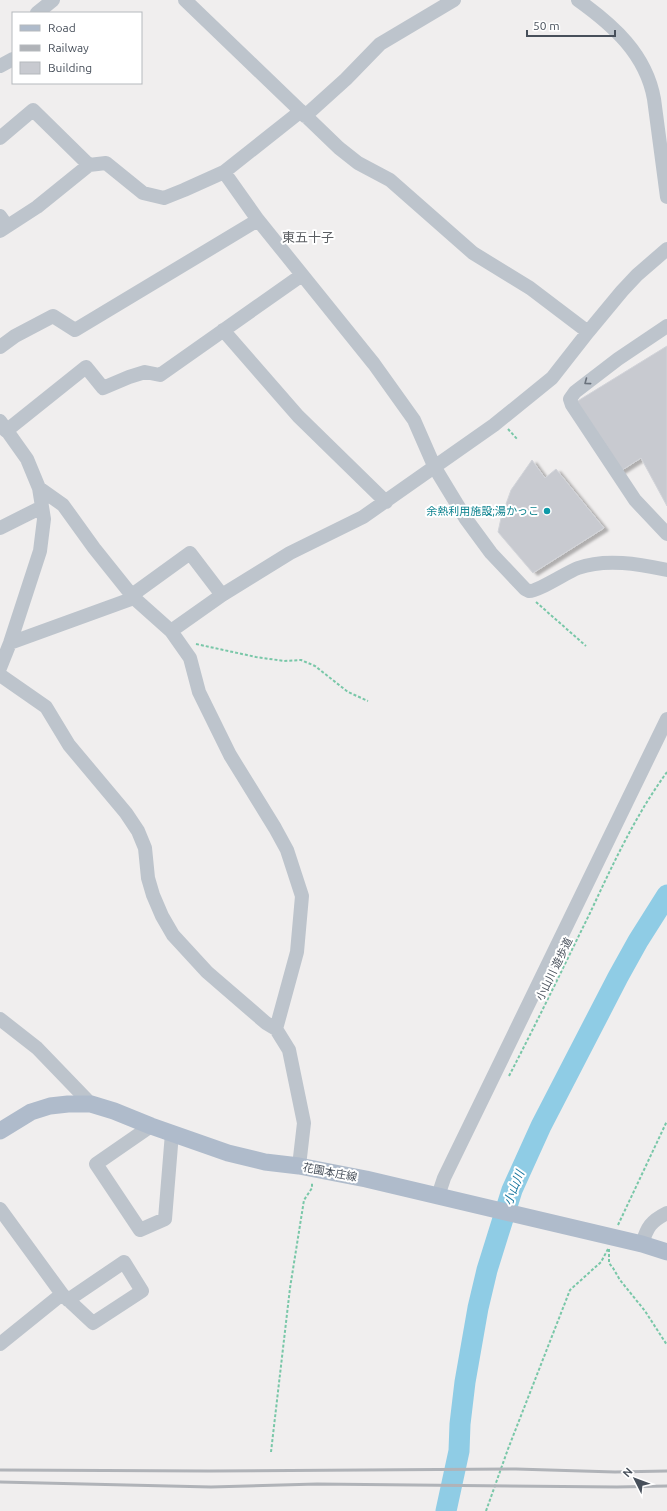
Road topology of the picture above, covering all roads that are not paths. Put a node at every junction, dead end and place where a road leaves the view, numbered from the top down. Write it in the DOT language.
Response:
graph roads {
  1 [pos="53,0"];
  2 [pos="185,0"];
  3 [pos="454,0"];
  4 [pos="578,0"];
  5 [pos="39,12"];
  6 [pos="12,60"];
  7 [pos="0,66"];
  8 [pos="303,113"];
  9 [pos="0,138"];
  10 [pos="88,165"];
  11 [pos="224,172"];
  12 [pos="667,197"];
  13 [pos="258,220"];
  14 [pos="2,225"];
  15 [pos="667,248"];
  16 [pos="302,275"];
  17 [pos="667,326"];
  18 [pos="223,330"];
  19 [pos="588,332"];
  20 [pos="0,347"];
  21 [pos="3,426"];
  22 [pos="435,468"];
  23 [pos="39,488"];
  24 [pos="635,500"];
  25 [pos="386,502"];
  26 [pos="42,507"];
  27 [pos="0,528"];
  28 [pos="667,534"];
  29 [pos="667,544"];
  30 [pos="667,570"];
  31 [pos="222,596"];
  32 [pos="133,597"];
  33 [pos="174,635"];
  34 [pos="10,643"];
  35 [pos="0,668"];
  36 [pos="0,675"];
  37 [pos="667,719"];
  38 [pos="0,1019"];
  39 [pos="276,1029"];
  40 [pos="92,1104"];
  41 [pos="151,1126"];
  42 [pos="0,1131"];
  43 [pos="172,1133"];
  44 [pos="306,1167"];
  45 [pos="438,1196"];
  46 [pos="0,1209"];
  47 [pos="667,1213"];
  48 [pos="642,1244"];
  49 [pos="667,1252"];
  50 [pos="65,1297"];
  51 [pos="0,1344"];
  1 -- 5 [label="street"];
  2 -- 8 [label="street"];
  3 -- 8 [label="street"];
  4 -- 12 [label="street"];
  6 -- 7 [label="street"];
  8 -- 11 [label="street"];
  8 -- 19 [label="street"];
  9 -- 10 [label="street"];
  10 -- 11 [label="street"];
  10 -- 14 [label="street"];
  11 -- 13 [label="street"];
  13 -- 16 [label="street"];
  13 -- 20 [label="street"];
  15 -- 19 [label="street"];
  16 -- 18 [label="street"];
  16 -- 22 [label="street"];
  17 -- 24 [label="street, one-way"];
  18 -- 21 [label="street"];
  18 -- 25 [label="street"];
  19 -- 22 [label="street"];
  21 -- 23 [label="street"];
  22 -- 25 [label="street"];
  22 -- 30 [label="street"];
  23 -- 26 [label="street"];
  23 -- 32 [label="street"];
  24 -- 28 [label="street"];
  24 -- 29 [label="street"];
  25 -- 31 [label="street"];
  26 -- 27 [label="street"];
  26 -- 34 [label="street"];
  31 -- 32 [label="street"];
  31 -- 33 [label="street"];
  32 -- 33 [label="street"];
  32 -- 34 [label="street"];
  33 -- 39 [label="street"];
  34 -- 35 [label="street"];
  36 -- 39 [label="street"];
  37 -- 45 [label="street"];
  38 -- 40 [label="street"];
  39 -- 44 [label="street"];
  40 -- 41 [label="main road, 花園本庄線"];
  40 -- 42 [label="main road, 花園本庄線"];
  41 -- 43 [label="main road, 花園本庄線"];
  41 -- 43 [label="street"];
  43 -- 44 [label="main road, 花園本庄線"];
  44 -- 45 [label="main road, 花園本庄線"];
  45 -- 48 [label="main road, 花園本庄線"];
  46 -- 50 [label="street"];
  47 -- 48 [label="street"];
  48 -- 49 [label="main road, 花園本庄線"];
  50 -- 50 [label="street"];
  50 -- 51 [label="street"];
}
